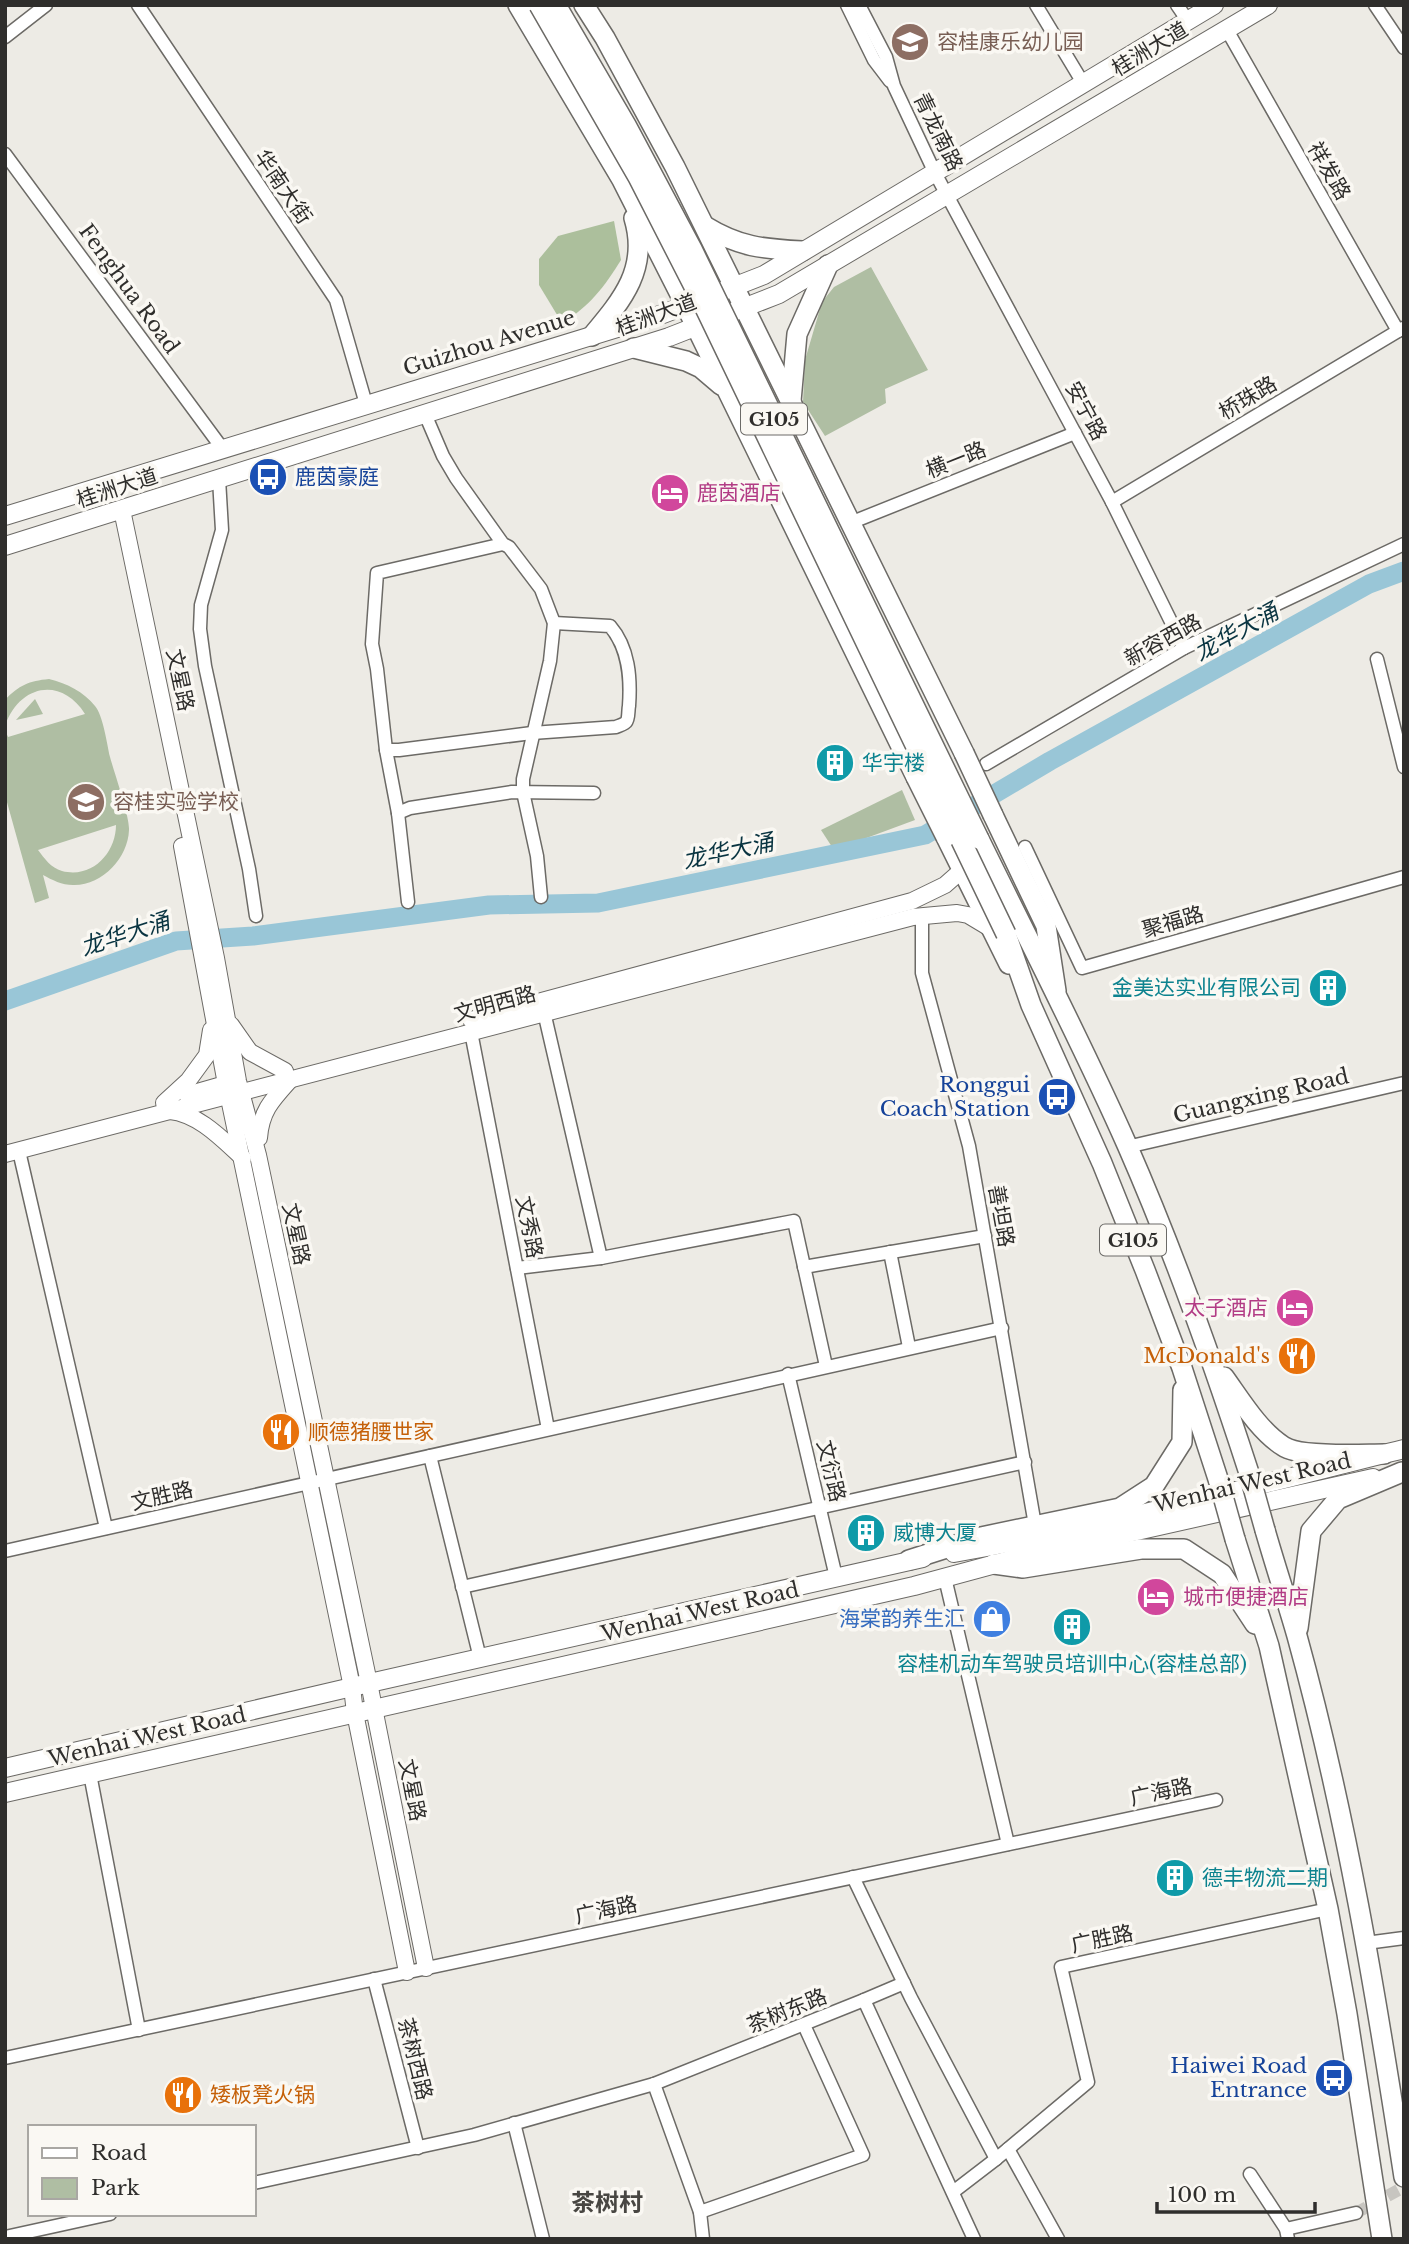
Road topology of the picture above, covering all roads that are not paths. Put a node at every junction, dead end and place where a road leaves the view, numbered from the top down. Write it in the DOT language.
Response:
graph roads {
  1 [pos="46,5"];
  2 [pos="138,5"];
  3 [pos="517,5"];
  4 [pos="539,5"];
  5 [pos="556,5"];
  6 [pos="584,5"];
  7 [pos="847,5"];
  8 [pos="1036,5"];
  9 [pos="1177,5"];
  10 [pos="1214,5"];
  11 [pos="1268,5"];
  12 [pos="1375,5"];
  13 [pos="865,7"];
  14 [pos="1188,21"];
  15 [pos="1227,30"];
  16 [pos="5,37"];
  17 [pos="1404,48"];
  18 [pos="1083,83"];
  19 [pos="894,86"];
  20 [pos="5,154"];
  21 [pos="934,171"];
  22 [pos="622,180"];
  23 [pos="687,190"];
  24 [pos="948,195"];
  25 [pos="642,220"];
  26 [pos="705,226"];
  27 [pos="802,251"];
  28 [pos="828,265"];
  29 [pos="735,287"];
  30 [pos="686,306"];
  31 [pos="744,307"];
  32 [pos="696,325"];
  33 [pos="1401,329"];
  34 [pos="592,336"];
  35 [pos="634,348"];
  36 [pos="773,367"];
  37 [pos="729,393"];
  38 [pos="791,402"];
  39 [pos="366,404"];
  40 [pos="425,414"];
  41 [pos="1075,433"];
  42 [pos="222,448"];
  43 [pos="219,479"];
  44 [pos="1112,502"];
  45 [pos="117,512"];
  46 [pos="5,516"];
  47 [pos="850,523"];
  48 [pos="503,544"];
  49 [pos="1404,544"];
  50 [pos="5,546"];
  51 [pos="554,623"];
  52 [pos="1184,648"];
  53 [pos="1377,659"];
  54 [pos="532,733"];
  55 [pos="386,750"];
  56 [pos="986,764"];
  57 [pos="1404,767"];
  58 [pos="523,792"];
  59 [pos="594,793"];
  60 [pos="398,813"];
  61 [pos="1025,847"];
  62 [pos="962,870"];
  63 [pos="1404,877"];
  64 [pos="541,897"];
  65 [pos="408,902"];
  66 [pos="256,916"];
  67 [pos="922,916"];
  68 [pos="1000,932"];
  69 [pos="1056,992"];
  70 [pos="544,1012"];
  71 [pos="220,1017"];
  72 [pos="471,1032"];
  73 [pos="288,1075"];
  74 [pos="1404,1083"];
  75 [pos="234,1088"];
  76 [pos="166,1107"];
  77 [pos="1127,1147"];
  78 [pos="10,1150"];
  79 [pos="251,1156"];
  80 [pos="985,1236"];
  81 [pos="890,1252"];
  82 [pos="601,1258"];
  83 [pos="804,1267"];
  84 [pos="517,1268"];
  85 [pos="1002,1328"];
  86 [pos="909,1347"];
  87 [pos="1213,1362"];
  88 [pos="826,1366"];
  89 [pos="1182,1368"];
  90 [pos="788,1374"];
  91 [pos="548,1429"];
  92 [pos="1394,1451"];
  93 [pos="430,1456"];
  94 [pos="1025,1462"];
  95 [pos="1403,1471"];
  96 [pos="326,1479"];
  97 [pos="309,1483"];
  98 [pos="819,1507"];
  99 [pos="1035,1525"];
  100 [pos="106,1528"];
  101 [pos="5,1551"];
  102 [pos="909,1560"];
  103 [pos="995,1564"];
  104 [pos="836,1577"];
  105 [pos="945,1578"];
  106 [pos="462,1587"];
  107 [pos="1297,1636"];
  108 [pos="1269,1646"];
  109 [pos="480,1658"];
  110 [pos="361,1685"];
  111 [pos="374,1709"];
  112 [pos="355,1713"];
  113 [pos="5,1768"];
  114 [pos="90,1774"];
  115 [pos="5,1793"];
  116 [pos="1216,1800"];
  117 [pos="1008,1844"];
  118 [pos="853,1877"];
  119 [pos="1328,1909"];
  120 [pos="1404,1938"];
  121 [pos="1366,1943"];
  122 [pos="426,1968"];
  123 [pos="407,1972"];
  124 [pos="374,1979"];
  125 [pos="904,1983"];
  126 [pos="864,2000"];
  127 [pos="804,2025"];
  128 [pos="139,2030"];
  129 [pos="5,2058"];
  130 [pos="654,2084"];
  131 [pos="514,2123"];
  132 [pos="1401,2140"];
  133 [pos="418,2148"];
  134 [pos="1008,2149"];
  135 [pos="996,2159"];
  136 [pos="1251,2174"];
  137 [pos="1404,2176"];
  138 [pos="256,2183"];
  139 [pos="953,2192"];
  140 [pos="700,2212"];
  141 [pos="1356,2213"];
  142 [pos="101,2216"];
  143 [pos="1287,2234"];
  144 [pos="5,2237"];
  145 [pos="542,2239"];
  146 [pos="703,2239"];
  147 [pos="974,2239"];
  148 [pos="1058,2239"];
  149 [pos="1382,2239"];
  1 -- 16 [label="street"];
  2 -- 39 [label="street, 华南大街"];
  3 -- 22 [label="main road"];
  4 -- 68 [label="main road, G105, bridge"];
  5 -- 69 [label="main road, G105 / G105, bridge"];
  6 -- 23 [label="main road"];
  7 -- 19 [label="street, 青龙南路"];
  8 -- 18 [label="street"];
  9 -- 14 [label="street"];
  10 -- 14 [label="main road, Guizhou Avenue"];
  11 -- 15 [label="main road, 桂洲大道"];
  12 -- 17 [label="street"];
  13 -- 19 [label="street, 青龙南路"];
  14 -- 18 [label="main road, Guizhou Avenue"];
  15 -- 24 [label="main road, 桂洲大道"];
  15 -- 33 [label="street, 祥发路"];
  18 -- 21 [label="main road, Guizhou Avenue"];
  19 -- 21 [label="street, 青龙南路"];
  20 -- 42 [label="street, Fenghua Road"];
  21 -- 24 [label="street, 青龙南路"];
  21 -- 27 [label="main road, Guizhou Avenue"];
  22 -- 25 [label="main road"];
  22 -- 34 [label="main road"];
  23 -- 25 [label="main road"];
  23 -- 26 [label="main road"];
  24 -- 28 [label="main road, 桂洲大道"];
  24 -- 41 [label="street, 安宁路"];
  25 -- 30 [label="main road"];
  26 -- 27 [label="main road"];
  26 -- 29 [label="main road"];
  27 -- 29 [label="main road, Guizhou Avenue"];
  28 -- 31 [label="main road, 桂洲大道"];
  28 -- 38 [label="main road"];
  29 -- 30 [label="main road, Guizhou Avenue"];
  29 -- 31 [label="main road"];
  30 -- 32 [label="main road"];
  30 -- 34 [label="main road, Guizhou Avenue"];
  31 -- 32 [label="main road, 桂洲大道"];
  31 -- 36 [label="main road"];
  32 -- 35 [label="main road, 桂洲大道"];
  32 -- 37 [label="main road"];
  33 -- 44 [label="street, 桥珠路"];
  34 -- 39 [label="main road, Guizhou Avenue"];
  35 -- 37 [label="main road"];
  35 -- 40 [label="main road, 桂洲大道"];
  36 -- 37 [label="main road"];
  36 -- 38 [label="main road"];
  37 -- 62 [label="main road, bridge"];
  38 -- 47 [label="main road"];
  39 -- 42 [label="main road, Guizhou Avenue"];
  40 -- 43 [label="main road, 桂洲大道"];
  40 -- 48 [label="street"];
  41 -- 44 [label="street, 安宁路"];
  41 -- 47 [label="street, 横一路"];
  42 -- 46 [label="main road, Guizhou Avenue"];
  43 -- 45 [label="main road, 桂洲大道"];
  43 -- 66 [label="street"];
  44 -- 52 [label="street, 安宁路"];
  45 -- 50 [label="main road, 桂洲大道"];
  45 -- 71 [label="street, 文星路"];
  47 -- 69 [label="main road, bridge"];
  48 -- 51 [label="street"];
  48 -- 55 [label="street"];
  49 -- 52 [label="street, 新容西路"];
  51 -- 54 [label="street"];
  51 -- 54 [label="street"];
  52 -- 56 [label="street, 新容西路"];
  53 -- 57 [label="street"];
  54 -- 55 [label="street"];
  54 -- 58 [label="street"];
  55 -- 60 [label="street"];
  58 -- 59 [label="street"];
  58 -- 60 [label="street"];
  58 -- 64 [label="street"];
  60 -- 65 [label="street"];
  61 -- 63 [label="street, 聚福路"];
  62 -- 68 [label="main road"];
  62 -- 73 [label="street, 文明西路"];
  67 -- 68 [label="street, 文明西路"];
  67 -- 70 [label="street, 文明西路"];
  67 -- 80 [label="street, 善坦路"];
  68 -- 89 [label="main road, G105"];
  69 -- 77 [label="main road"];
  70 -- 72 [label="street, 文明西路"];
  70 -- 82 [label="street"];
  71 -- 73 [label="street"];
  71 -- 75 [label="street, 文星路"];
  71 -- 76 [label="street"];
  72 -- 73 [label="street, 文明西路"];
  72 -- 84 [label="street, 文秀路"];
  73 -- 75 [label="street, 文明西路"];
  73 -- 79 [label="street"];
  74 -- 77 [label="street, Guangxing Road"];
  75 -- 76 [label="street, 文明西路"];
  75 -- 79 [label="street, 文星路"];
  76 -- 78 [label="street, 文明西路"];
  76 -- 79 [label="street"];
  77 -- 87 [label="main road"];
  78 -- 100 [label="street"];
  79 -- 96 [label="street, 文星路"];
  79 -- 97 [label="street, 文星路"];
  80 -- 81 [label="street"];
  80 -- 85 [label="street, 善坦路"];
  81 -- 83 [label="street"];
  81 -- 86 [label="street"];
  82 -- 83 [label="street"];
  82 -- 84 [label="street"];
  83 -- 88 [label="street"];
  84 -- 91 [label="street, 文秀路"];
  85 -- 86 [label="street, 文胜路"];
  85 -- 94 [label="street, 善坦路"];
  86 -- 88 [label="street, 文胜路"];
  87 -- 92 [label="main road"];
  87 -- 107 [label="main road, bridge"];
  88 -- 90 [label="street, 文胜路"];
  89 -- 99 [label="main road"];
  89 -- 108 [label="main road, G105, bridge"];
  90 -- 91 [label="street, 文胜路"];
  90 -- 98 [label="street, 文衍路"];
  91 -- 93 [label="street, 文胜路"];
  92 -- 102 [label="main road, Wenhai West Road"];
  93 -- 96 [label="street, 文胜路"];
  93 -- 106 [label="street"];
  94 -- 98 [label="street"];
  94 -- 99 [label="street, 善坦路"];
  95 -- 103 [label="main road, Wenhai West Road"];
  95 -- 107 [label="main road"];
  96 -- 97 [label="street, 文胜路"];
  96 -- 110 [label="street, 文星路"];
  97 -- 100 [label="street, 文胜路"];
  97 -- 110 [label="street, 文星路"];
  98 -- 104 [label="street, 文衍路"];
  98 -- 106 [label="street"];
  99 -- 102 [label="main road"];
  100 -- 101 [label="street, 文胜路"];
  102 -- 104 [label="main road, Wenhai West Road"];
  103 -- 105 [label="main road, Wenhai West Road"];
  103 -- 108 [label="main road"];
  104 -- 109 [label="main road, Wenhai West Road"];
  105 -- 111 [label="main road, Wenhai West Road"];
  105 -- 117 [label="street"];
  106 -- 109 [label="street"];
  107 -- 121 [label="main road"];
  108 -- 119 [label="main road, G105"];
  109 -- 110 [label="main road, Wenhai West Road"];
  110 -- 111 [label="street, 文星路"];
  110 -- 112 [label="street, 文星路"];
  110 -- 113 [label="main road, Wenhai West Road"];
  111 -- 112 [label="main road, Wenhai West Road"];
  111 -- 122 [label="street, 文星路"];
  112 -- 114 [label="main road, Wenhai West Road"];
  112 -- 123 [label="street, 文星路"];
  114 -- 115 [label="main road, Wenhai West Road"];
  114 -- 128 [label="street"];
  116 -- 117 [label="street, 广海路"];
  117 -- 118 [label="street, 广海路"];
  118 -- 122 [label="street, 广海路"];
  118 -- 125 [label="street"];
  119 -- 134 [label="street, 广胜路"];
  119 -- 149 [label="main road, G105"];
  120 -- 121 [label="street"];
  121 -- 132 [label="main road"];
  122 -- 123 [label="street, 广海路"];
  123 -- 124 [label="street, 广海路"];
  124 -- 128 [label="street, 广海路"];
  124 -- 133 [label="street, 茶树西路"];
  125 -- 126 [label="street, 茶树东路"];
  125 -- 135 [label="street"];
  126 -- 127 [label="street, 茶树东路"];
  126 -- 139 [label="street"];
  127 -- 130 [label="street, 茶树东路"];
  127 -- 140 [label="street"];
  128 -- 129 [label="street, 广海路"];
  130 -- 131 [label="street, 茶树东路"];
  130 -- 140 [label="street"];
  131 -- 133 [label="street, 茶树东路"];
  131 -- 145 [label="street"];
  132 -- 137 [label="main road"];
  133 -- 138 [label="street"];
  134 -- 135 [label="street, 广胜路"];
  134 -- 148 [label="street"];
  135 -- 139 [label="street, 广胜路"];
  136 -- 143 [label="street"];
  139 -- 147 [label="street"];
  140 -- 146 [label="street"];
  141 -- 143 [label="street"];
  142 -- 144 [label="street"];
}
